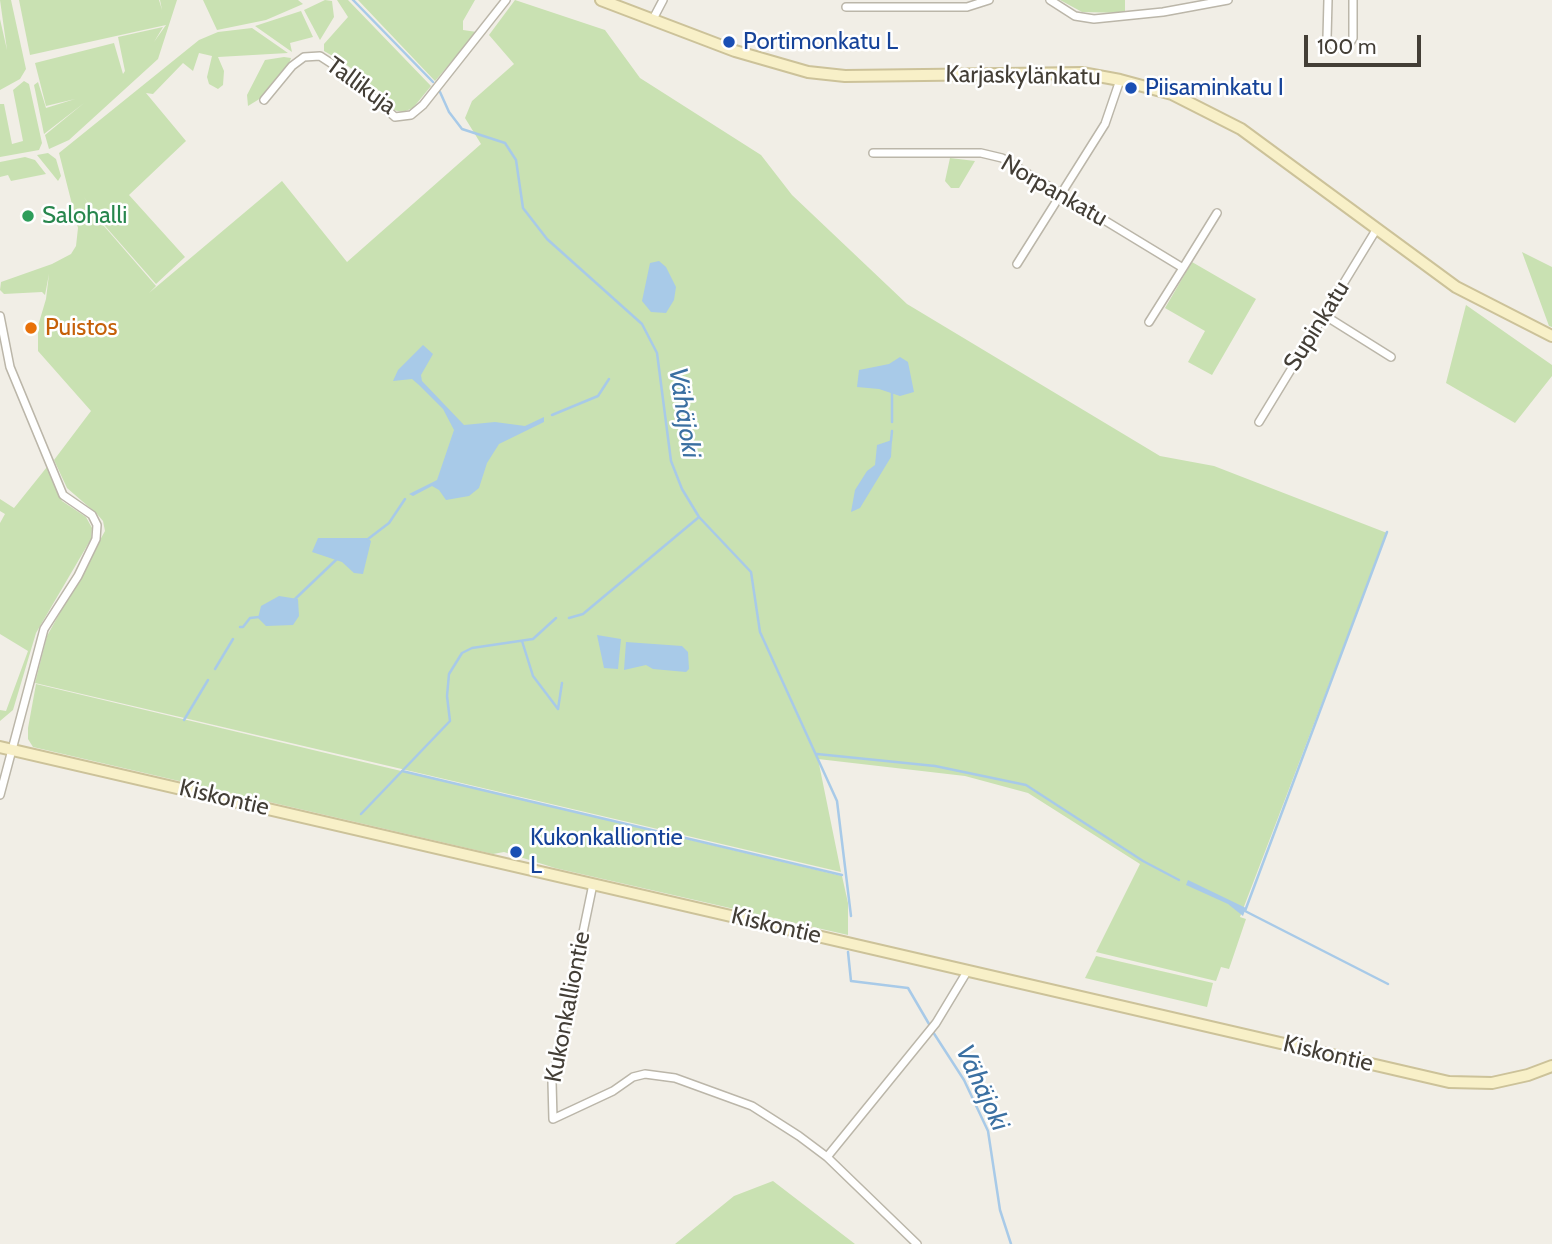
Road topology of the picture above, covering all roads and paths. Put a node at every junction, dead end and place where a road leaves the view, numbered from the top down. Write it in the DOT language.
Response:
graph roads {
  1 [pos="506,0"];
  2 [pos="601,0"];
  3 [pos="663,0"];
  4 [pos="989,0"];
  5 [pos="1050,0"];
  6 [pos="1228,0"];
  7 [pos="1328,0"];
  8 [pos="1353,0"];
  9 [pos="846,7"];
  10 [pos="653,19"];
  11 [pos="1120,80"];
  12 [pos="264,100"];
  13 [pos="873,153"];
  14 [pos="1062,194"];
  15 [pos="1217,213"];
  16 [pos="1376,230"];
  17 [pos="1017,264"];
  18 [pos="1183,268"];
  19 [pos="1324,315"];
  20 [pos="0,316"];
  21 [pos="1149,322"];
  22 [pos="1552,336"];
  23 [pos="1391,357"];
  24 [pos="1259,422"];
  25 [pos="5,748"];
  26 [pos="0,795"];
  27 [pos="593,884"];
  28 [pos="968,970"];
  29 [pos="1552,1066"];
  30 [pos="827,1157"];
  31 [pos="917,1244"];
  1 -- 12 [label="street, Tallikuja"];
  2 -- 10 [label="main road, Karjaskylänkatu"];
  3 -- 10 [label="street"];
  4 -- 9 [label="street"];
  5 -- 6 [label="street"];
  7 -- 8 [label="street"];
  10 -- 11 [label="main road, Karjaskylänkatu"];
  11 -- 14 [label="street"];
  11 -- 16 [label="main road, Karjaskylänkatu"];
  13 -- 14 [label="street, Norpankatu"];
  14 -- 17 [label="street"];
  14 -- 18 [label="street, Norpankatu"];
  15 -- 18 [label="street"];
  16 -- 19 [label="street, Supinkatu"];
  16 -- 22 [label="main road, Karjaskylänkatu"];
  18 -- 21 [label="street"];
  19 -- 23 [label="street"];
  19 -- 24 [label="street, Supinkatu"];
  20 -- 25 [label="street"];
  25 -- 26 [label="street"];
  25 -- 27 [label="main road, Kiskontie"];
  27 -- 28 [label="main road, Kiskontie"];
  27 -- 30 [label="street, Kukonkalliontie"];
  28 -- 29 [label="main road, Kiskontie"];
  28 -- 30 [label="street"];
  30 -- 31 [label="street, Kukonkalliontie"];
}
